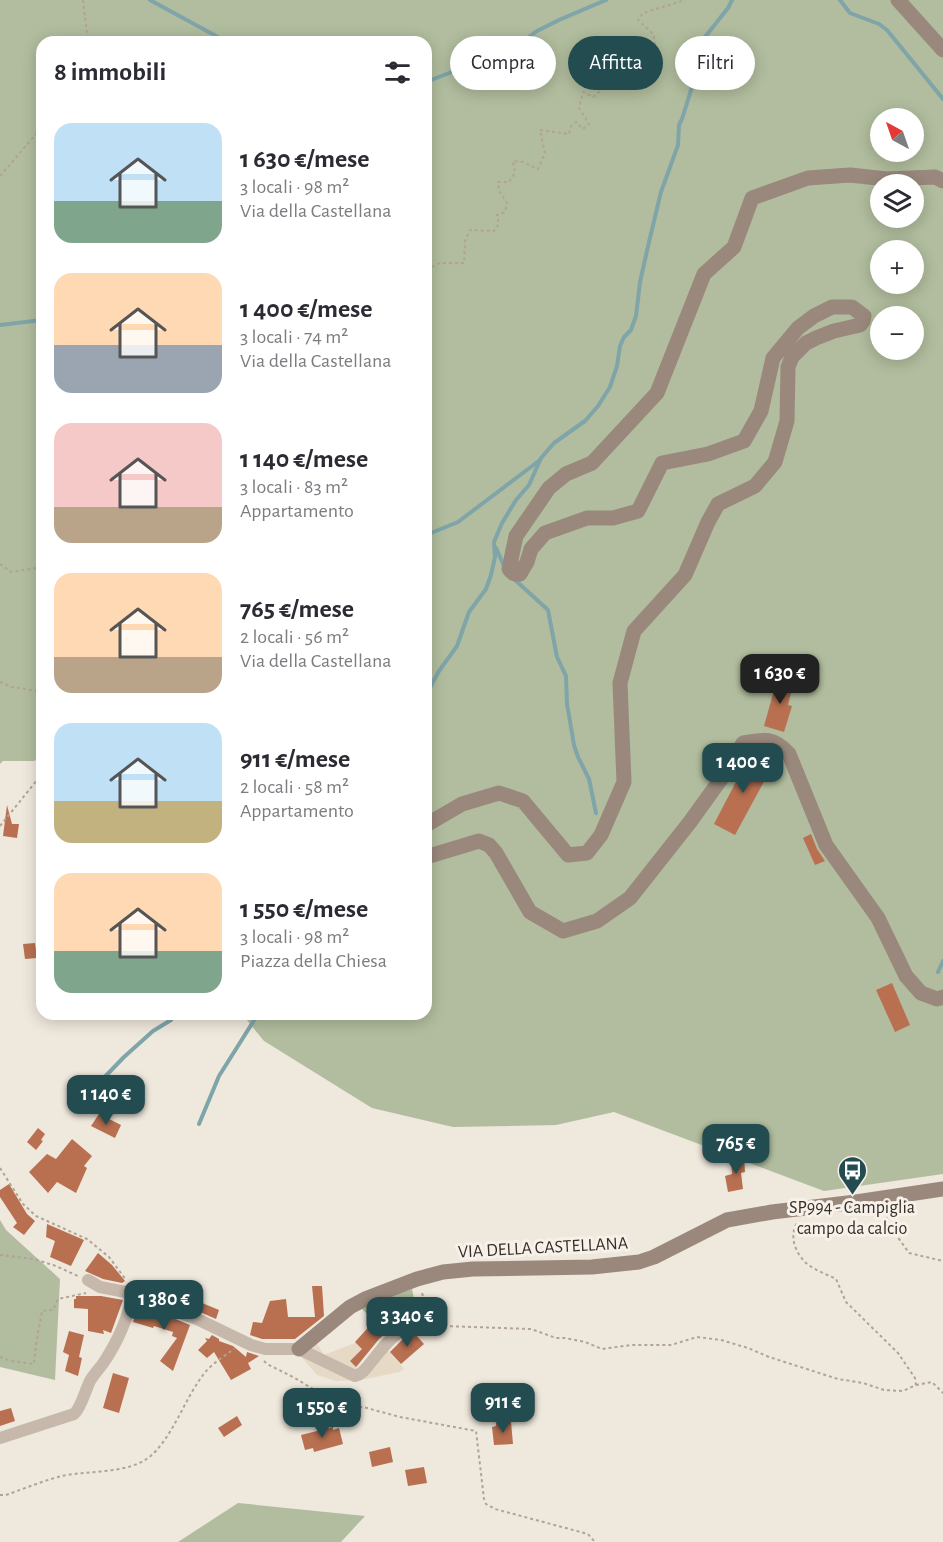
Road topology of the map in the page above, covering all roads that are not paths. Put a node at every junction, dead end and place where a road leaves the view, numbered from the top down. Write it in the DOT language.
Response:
graph roads {
  1 [pos="898,0"];
  2 [pos="943,50"];
  3 [pos="943,181"];
  4 [pos="432,822"];
  5 [pos="432,855"];
  6 [pos="943,997"];
  7 [pos="943,1189"];
  8 [pos="88,1280"];
  9 [pos="135,1294"];
  10 [pos="434,1325"];
  11 [pos="299,1349"];
  12 [pos="0,1438"];
  1 -- 2 [label="street"];
  3 -- 4 [label="street"];
  5 -- 6 [label="street"];
  7 -- 11 [label="street, VIA DELLA CASTELLANA"];
  8 -- 9 [label="street"];
  9 -- 11 [label="street"];
  9 -- 12 [label="street"];
  10 -- 11 [label="street"];
}
